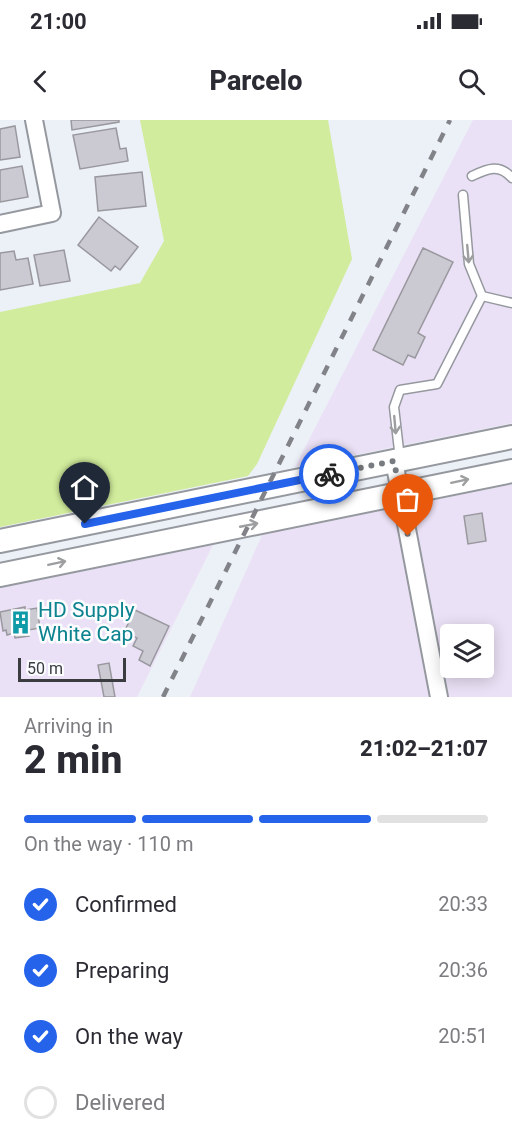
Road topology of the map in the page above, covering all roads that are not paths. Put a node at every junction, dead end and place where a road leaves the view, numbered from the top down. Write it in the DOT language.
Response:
graph roads {
  1 [pos="34,120"];
  2 [pos="472,176"];
  3 [pos="512,178"];
  4 [pos="463,195"];
  5 [pos="0,224"];
  6 [pos="482,296"];
  7 [pos="512,303"];
  8 [pos="512,437"];
  9 [pos="397,460"];
  10 [pos="512,471"];
  11 [pos="399,494"];
  12 [pos="0,541"];
  13 [pos="0,574"];
  14 [pos="439,697"];
  1 -- 5 [label="street"];
  2 -- 3 [label="lane"];
  4 -- 6 [label="lane, one-way"];
  6 -- 7 [label="lane"];
  6 -- 9 [label="lane, one-way"];
  8 -- 9 [label="main road"];
  9 -- 11 [label="street"];
  9 -- 12 [label="main road"];
  11 -- 10 [label="main road, one-way"];
  13 -- 11 [label="main road, one-way"];
  11 -- 14 [label="street"];
}
